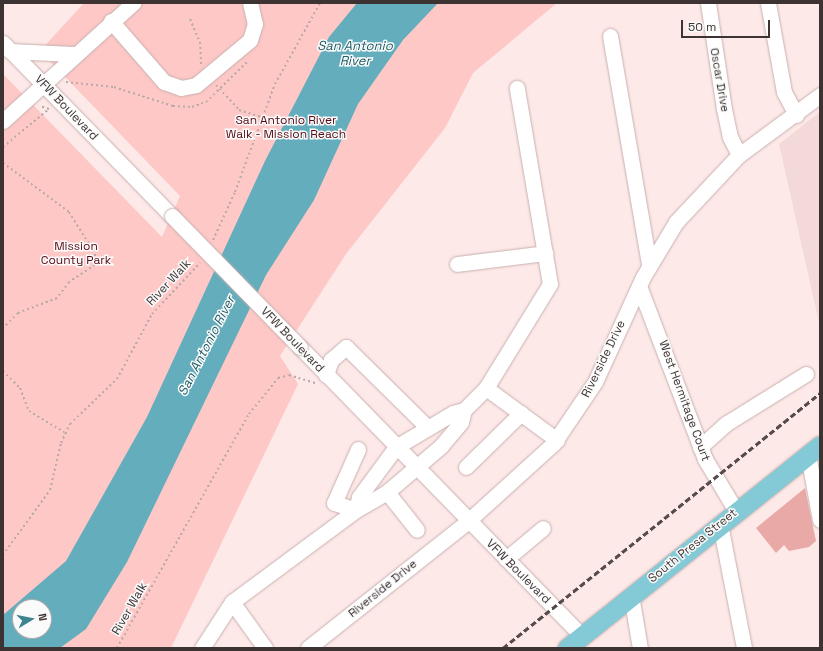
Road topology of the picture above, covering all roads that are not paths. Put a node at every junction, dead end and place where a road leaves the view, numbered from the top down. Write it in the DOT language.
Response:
graph roads {
  1 [pos="133,3"];
  2 [pos="250,3"];
  3 [pos="708,3"];
  4 [pos="768,3"];
  5 [pos="111,21"];
  6 [pos="610,36"];
  7 [pos="7,47"];
  8 [pos="73,54"];
  9 [pos="43,85"];
  10 [pos="517,88"];
  11 [pos="820,95"];
  12 [pos="796,115"];
  13 [pos="3,121"];
  14 [pos="739,155"];
  15 [pos="544,253"];
  16 [pos="457,264"];
  17 [pos="650,264"];
  18 [pos="639,286"];
  19 [pos="806,374"];
  20 [pos="326,375"];
  21 [pos="486,388"];
  22 [pos="464,410"];
  23 [pos="521,414"];
  24 [pos="434,424"];
  25 [pos="452,433"];
  26 [pos="557,440"];
  27 [pos="396,447"];
  28 [pos="700,447"];
  29 [pos="358,449"];
  30 [pos="814,450"];
  31 [pos="466,467"];
  32 [pos="417,468"];
  33 [pos="369,483"];
  34 [pos="384,494"];
  35 [pos="356,510"];
  36 [pos="736,511"];
  37 [pos="820,520"];
  38 [pos="468,521"];
  39 [pos="720,524"];
  40 [pos="543,528"];
  41 [pos="417,530"];
  42 [pos="506,559"];
  43 [pos="631,595"];
  44 [pos="232,602"];
  45 [pos="582,636"];
  46 [pos="202,648"];
  47 [pos="265,648"];
  48 [pos="308,648"];
  49 [pos="567,648"];
  50 [pos="640,648"];
  51 [pos="744,648"];
  1 -- 5 [label="street"];
  2 -- 5 [label="street"];
  3 -- 14 [label="street, Oscar Drive"];
  4 -- 12 [label="street"];
  5 -- 8 [label="street"];
  6 -- 17 [label="street"];
  7 -- 8 [label="street"];
  7 -- 9 [label="street, VFW Boulevard"];
  8 -- 9 [label="street"];
  9 -- 13 [label="street"];
  9 -- 20 [label="street, VFW Boulevard, bridge"];
  10 -- 15 [label="street"];
  11 -- 12 [label="street, Riverside Drive"];
  12 -- 14 [label="street, Riverside Drive"];
  14 -- 17 [label="street, Riverside Drive"];
  15 -- 16 [label="street"];
  15 -- 21 [label="street"];
  17 -- 18 [label="street, Riverside Drive"];
  18 -- 26 [label="street, Riverside Drive"];
  18 -- 28 [label="street, West Hermitage Court"];
  19 -- 28 [label="street"];
  20 -- 24 [label="street"];
  20 -- 27 [label="street, VFW Boulevard"];
  21 -- 22 [label="street"];
  21 -- 23 [label="street"];
  22 -- 24 [label="street"];
  22 -- 25 [label="street"];
  23 -- 26 [label="street"];
  23 -- 31 [label="street"];
  24 -- 25 [label="street"];
  24 -- 27 [label="street"];
  25 -- 32 [label="street"];
  26 -- 38 [label="street, Riverside Drive"];
  27 -- 32 [label="street, VFW Boulevard"];
  27 -- 33 [label="street"];
  28 -- 36 [label="street, West Hermitage Court"];
  29 -- 35 [label="street"];
  30 -- 36 [label="main road, South Presa Street"];
  30 -- 37 [label="street"];
  32 -- 34 [label="street"];
  32 -- 38 [label="street, VFW Boulevard"];
  33 -- 34 [label="street"];
  33 -- 35 [label="street"];
  34 -- 35 [label="street"];
  34 -- 41 [label="street"];
  35 -- 44 [label="street"];
  36 -- 39 [label="main road, South Presa Street"];
  38 -- 42 [label="street, VFW Boulevard"];
  38 -- 48 [label="street, Riverside Drive"];
  39 -- 43 [label="main road, South Presa Street"];
  39 -- 51 [label="street"];
  40 -- 42 [label="street"];
  42 -- 45 [label="street, VFW Boulevard"];
  43 -- 45 [label="main road, South Presa Street"];
  43 -- 50 [label="street"];
  44 -- 46 [label="street"];
  44 -- 47 [label="street"];
  45 -- 49 [label="main road, South Presa Street"];
}
